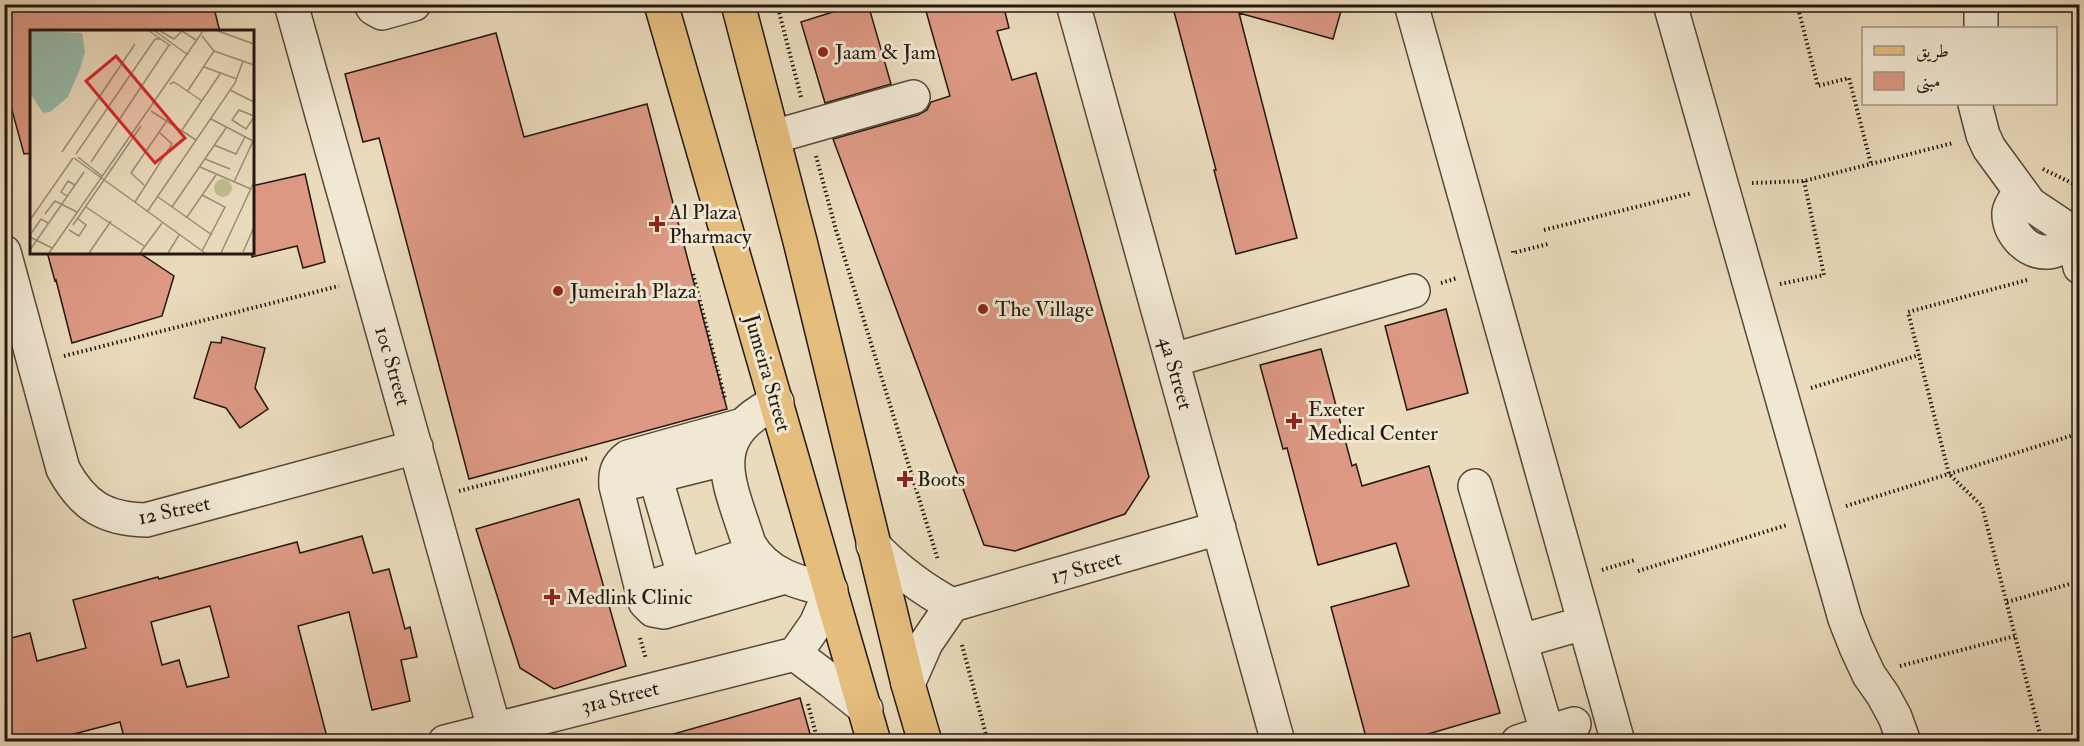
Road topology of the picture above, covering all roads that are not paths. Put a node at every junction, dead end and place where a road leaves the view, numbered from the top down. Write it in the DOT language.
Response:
graph roads {
  1 [pos="291,4"];
  2 [pos="371,4"];
  3 [pos="414,4"];
  4 [pos="661,4"];
  5 [pos="738,4"];
  6 [pos="1073,4"];
  7 [pos="1411,4"];
  8 [pos="1671,4"];
  9 [pos="1981,4"];
  10 [pos="1981,27"];
  11 [pos="913,97"];
  12 [pos="1975,105"];
  13 [pos="774,137"];
  14 [pos="2020,192"];
  15 [pos="4,252"];
  16 [pos="2077,254"];
  17 [pos="1413,291"];
  18 [pos="1173,360"];
  19 [pos="777,402"];
  20 [pos="743,425"];
  21 [pos="416,447"];
  22 [pos="728,458"];
  23 [pos="655,476"];
  24 [pos="604,477"];
  25 [pos="1475,486"];
  26 [pos="1219,528"];
  27 [pos="873,545"];
  28 [pos="754,553"];
  29 [pos="684,575"];
  30 [pos="785,577"];
  31 [pos="642,590"];
  32 [pos="831,591"];
  33 [pos="952,605"];
  34 [pos="1584,624"];
  35 [pos="1521,641"];
  36 [pos="795,654"];
  37 [pos="908,684"];
  38 [pos="866,709"];
  39 [pos="494,728"];
  40 [pos="1546,733"];
  41 [pos="445,741"];
  42 [pos="874,741"];
  43 [pos="925,741"];
  44 [pos="1278,741"];
  45 [pos="1618,741"];
  46 [pos="1904,741"];
  1 -- 21 [label="street, 10c Street"];
  2 -- 3 [label="street"];
  4 -- 19 [label="main road, Jumeira Street"];
  5 -- 13 [label="main road"];
  6 -- 18 [label="street, 4a Street"];
  7 -- 34 [label="street"];
  8 -- 46 [label="street"];
  9 -- 10 [label="street"];
  11 -- 13 [label="street"];
  12 -- 14 [label="street"];
  13 -- 27 [label="main road"];
  14 -- 16 [label="street"];
  14 -- 16 [label="street"];
  15 -- 21 [label="street, 12 Street"];
  17 -- 18 [label="street"];
  18 -- 26 [label="street, 4a Street"];
  19 -- 20 [label="street"];
  19 -- 32 [label="main road, Jumeira Street"];
  20 -- 22 [label="street"];
  20 -- 24 [label="street"];
  21 -- 39 [label="street, 10c Street"];
  22 -- 23 [label="street"];
  22 -- 28 [label="street"];
  23 -- 24 [label="street"];
  23 -- 29 [label="street"];
  24 -- 31 [label="street"];
  25 -- 35 [label="street"];
  26 -- 33 [label="street, 17 Street"];
  26 -- 44 [label="street, 4a Street"];
  27 -- 33 [label="street"];
  27 -- 37 [label="main road"];
  28 -- 29 [label="street"];
  28 -- 30 [label="street"];
  29 -- 31 [label="street"];
  30 -- 31 [label="street"];
  30 -- 32 [label="street"];
  32 -- 36 [label="street"];
  32 -- 38 [label="main road, Jumeira Street"];
  33 -- 37 [label="street"];
  34 -- 35 [label="street"];
  34 -- 45 [label="street"];
  35 -- 40 [label="street"];
  36 -- 38 [label="street"];
  36 -- 39 [label="street, 31a Street"];
  37 -- 43 [label="main road"];
  38 -- 42 [label="main road, Jumeira Street"];
  39 -- 41 [label="street, 31a Street"];
}
